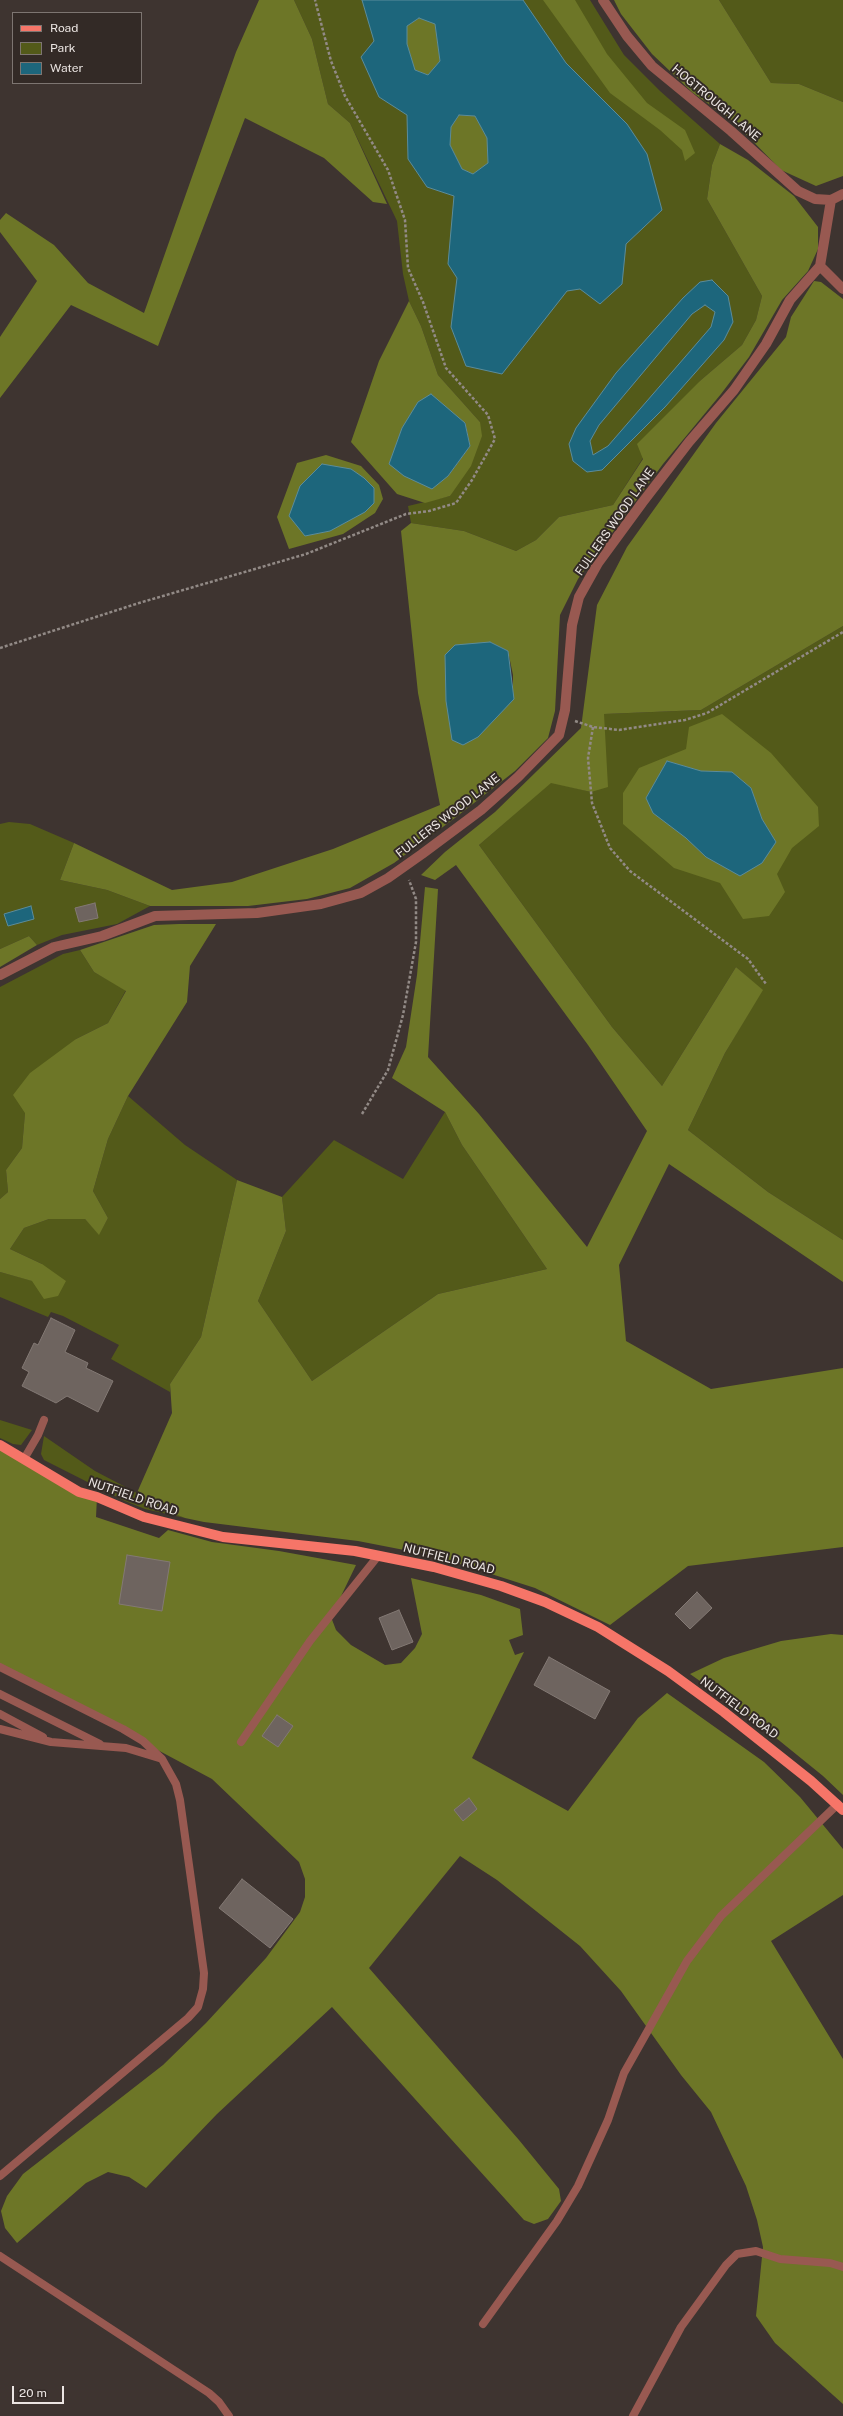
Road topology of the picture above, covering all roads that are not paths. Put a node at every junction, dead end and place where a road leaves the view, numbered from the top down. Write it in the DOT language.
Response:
graph roads {
  1 [pos="603,0"];
  2 [pos="843,194"];
  3 [pos="832,200"];
  4 [pos="820,266"];
  5 [pos="843,289"];
  6 [pos="0,975"];
  7 [pos="44,1420"];
  8 [pos="0,1445"];
  9 [pos="24,1459"];
  10 [pos="378,1556"];
  11 [pos="0,1667"];
  12 [pos="0,1694"];
  13 [pos="0,1714"];
  14 [pos="0,1729"];
  15 [pos="51,1742"];
  16 [pos="241,1742"];
  17 [pos="104,1746"];
  18 [pos="162,1759"];
  19 [pos="840,1807"];
  20 [pos="0,2176"];
  21 [pos="0,2256"];
  22 [pos="843,2267"];
  23 [pos="482,2324"];
  24 [pos="229,2416"];
  25 [pos="634,2416"];
  1 -- 3 [label="street, HOGTROUGH LANE"];
  2 -- 3 [label="street"];
  3 -- 4 [label="street"];
  4 -- 5 [label="street"];
  4 -- 6 [label="street, FULLERS WOOD LANE"];
  7 -- 9 [label="lane"];
  8 -- 9 [label="main road, NUTFIELD ROAD"];
  9 -- 10 [label="main road, NUTFIELD ROAD"];
  10 -- 16 [label="lane"];
  10 -- 19 [label="main road, NUTFIELD ROAD"];
  11 -- 18 [label="lane"];
  12 -- 17 [label="lane"];
  13 -- 15 [label="lane"];
  14 -- 15 [label="lane"];
  15 -- 17 [label="lane"];
  17 -- 18 [label="lane"];
  18 -- 20 [label="lane"];
  19 -- 23 [label="lane"];
  21 -- 24 [label="lane"];
  22 -- 25 [label="lane"];
}
